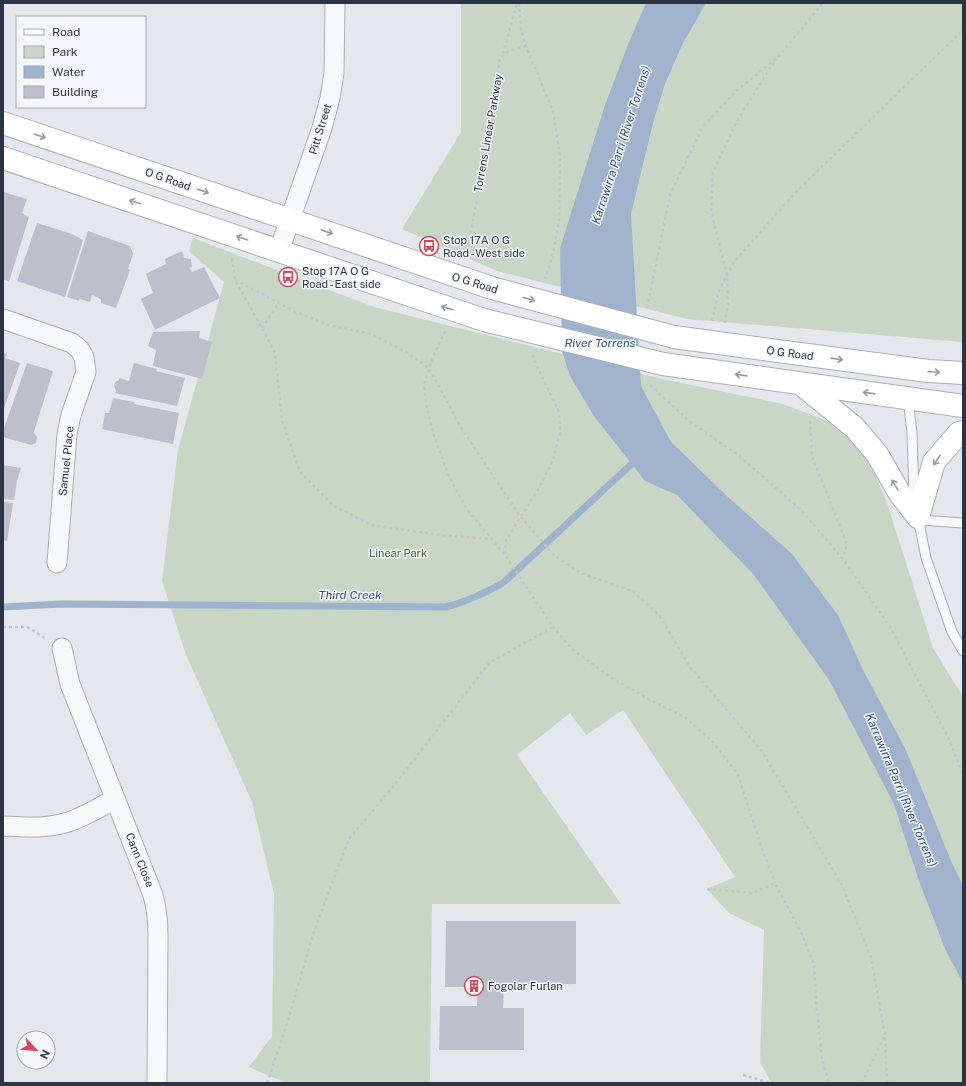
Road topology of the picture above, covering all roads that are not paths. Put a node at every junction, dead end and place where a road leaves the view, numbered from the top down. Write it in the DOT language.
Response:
graph roads {
  1 [pos="335,3"];
  2 [pos="3,123"];
  3 [pos="3,158"];
  4 [pos="290,220"];
  5 [pos="279,251"];
  6 [pos="3,319"];
  7 [pos="906,368"];
  8 [pos="963,373"];
  9 [pos="800,383"];
  10 [pos="908,398"];
  11 [pos="963,406"];
  12 [pos="963,432"];
  13 [pos="918,518"];
  14 [pos="963,523"];
  15 [pos="57,563"];
  16 [pos="62,648"];
  17 [pos="963,651"];
  18 [pos="116,799"];
  19 [pos="3,826"];
  20 [pos="157,1083"];
  1 -- 4 [label="street, Pitt Street"];
  2 -- 4 [label="main road, O G Road, one-way"];
  5 -- 3 [label="main road, one-way"];
  4 -- 5 [label="street, Pitt Street"];
  4 -- 7 [label="main road, O G Road, one-way, bridge"];
  9 -- 5 [label="main road, one-way, bridge"];
  6 -- 15 [label="street, Samuel Place"];
  7 -- 8 [label="main road, O G Road, one-way"];
  7 -- 10 [label="main road"];
  10 -- 9 [label="main road, one-way"];
  13 -- 9 [label="main road, one-way"];
  10 -- 11 [label="main road"];
  10 -- 13 [label="lane"];
  12 -- 13 [label="main road, one-way"];
  13 -- 14 [label="lane"];
  13 -- 17 [label="lane"];
  16 -- 18 [label="street, Cann Close"];
  18 -- 19 [label="street"];
  18 -- 20 [label="street, Cann Close"];
}
